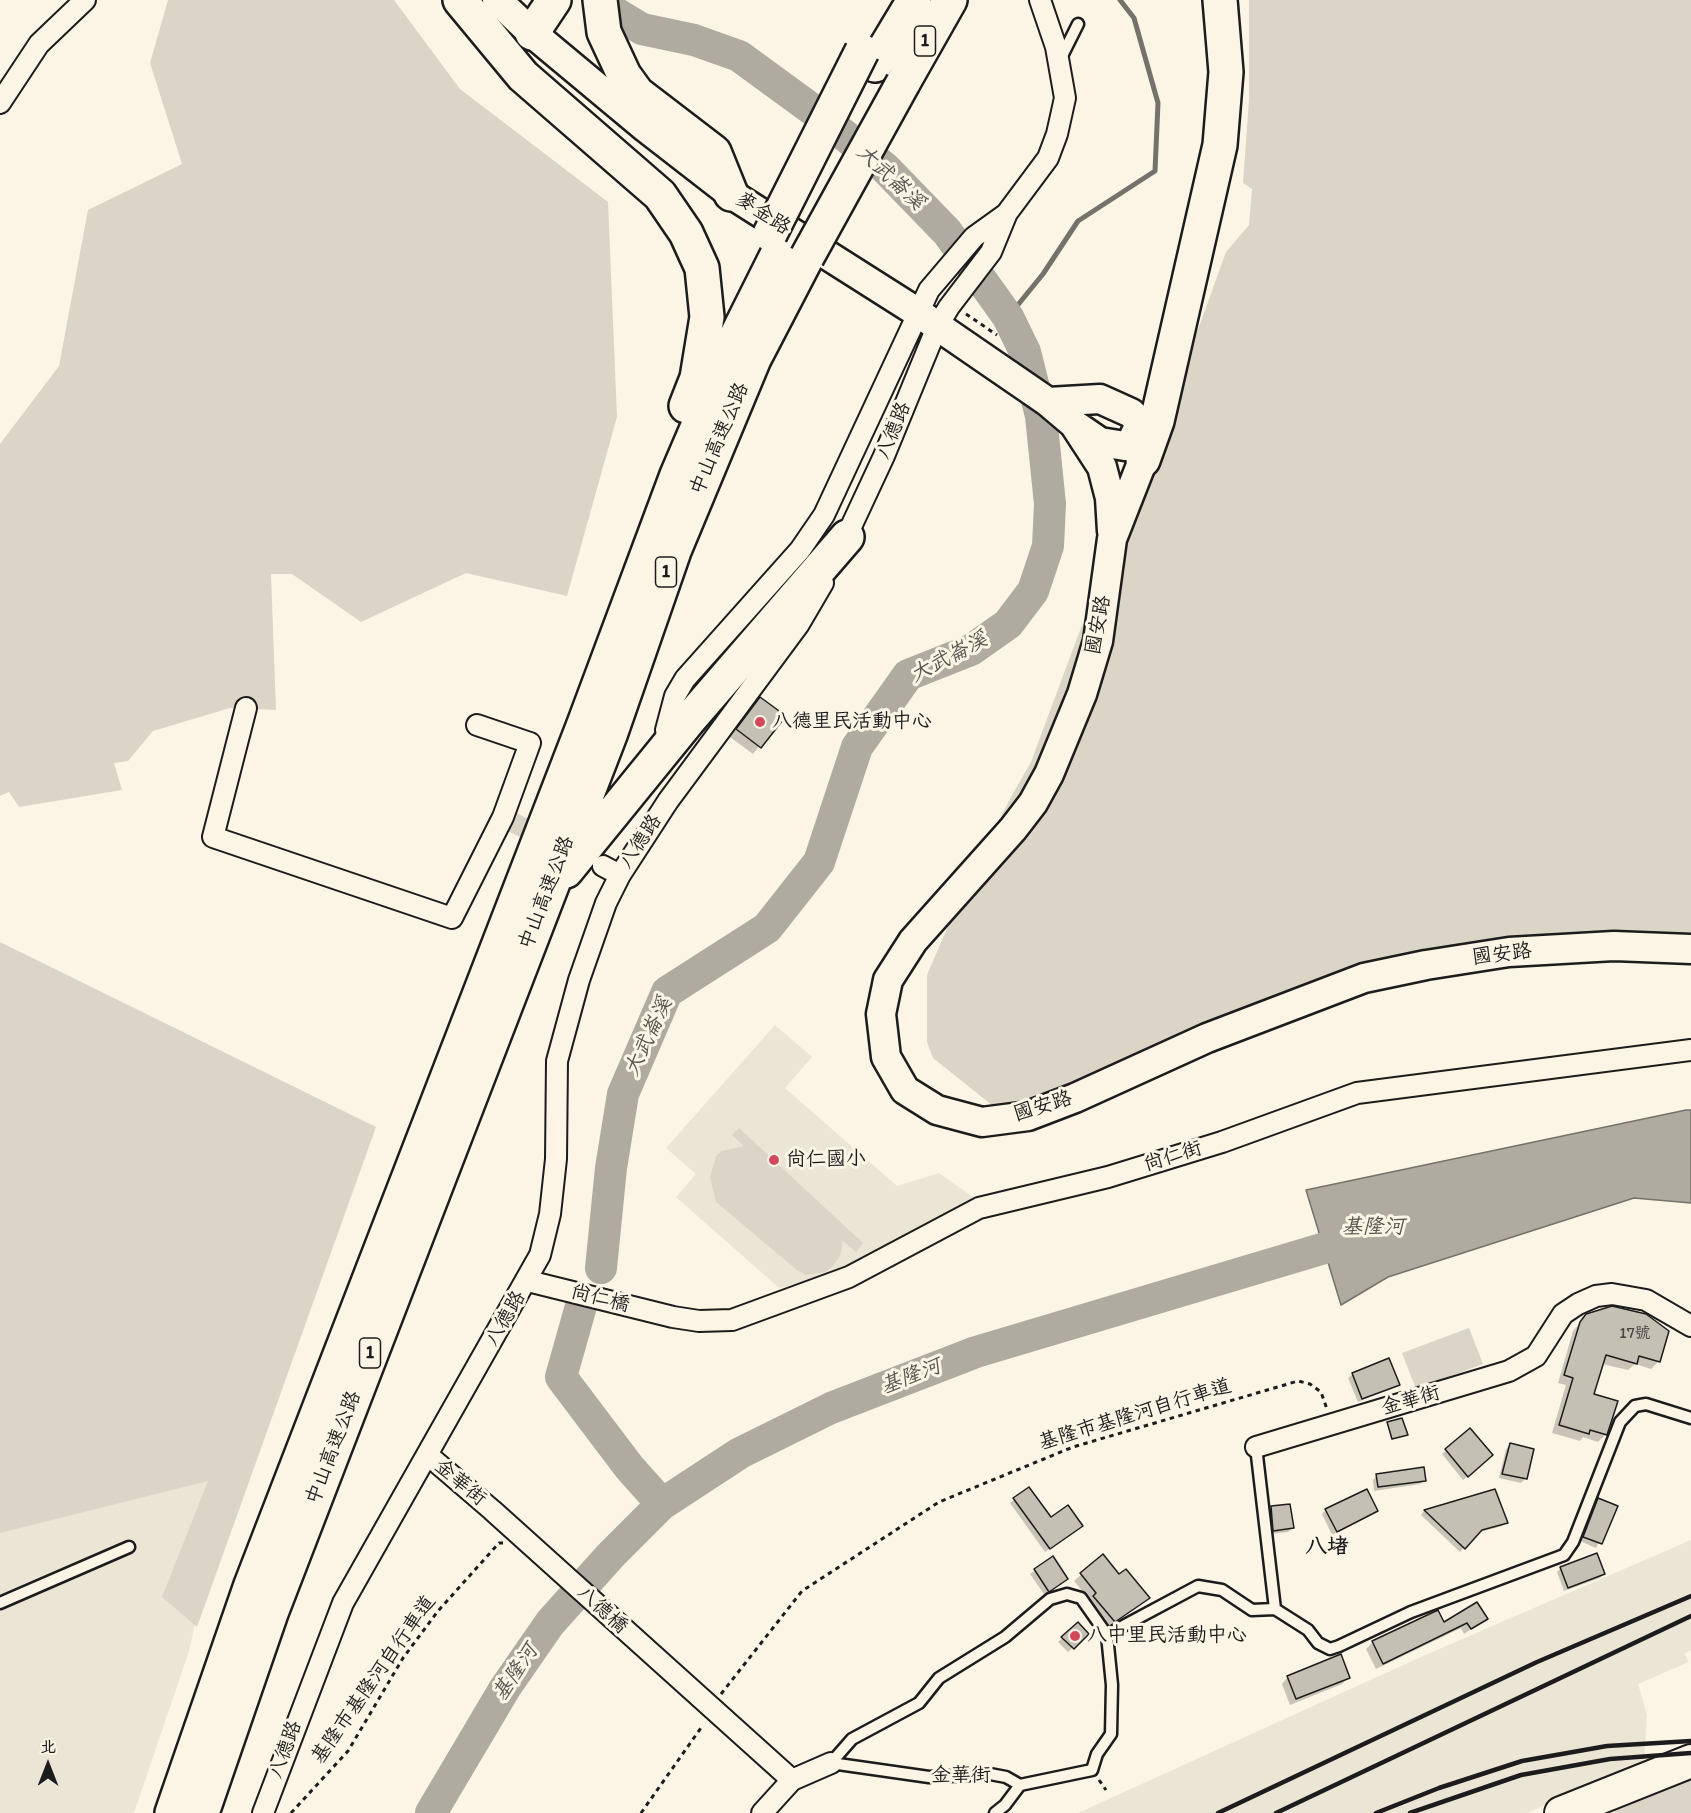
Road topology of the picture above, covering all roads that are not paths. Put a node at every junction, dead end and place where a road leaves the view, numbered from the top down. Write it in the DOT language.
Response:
graph roads {
  1 [pos="85,0"];
  2 [pos="460,0"];
  3 [pos="497,0"];
  4 [pos="554,0"];
  5 [pos="600,0"];
  6 [pos="887,0"];
  7 [pos="914,0"];
  8 [pos="950,0"];
  9 [pos="1040,0"];
  10 [pos="1220,0"];
  11 [pos="1078,24"];
  12 [pos="532,33"];
  13 [pos="868,58"];
  14 [pos="1059,62"];
  15 [pos="0,103"];
  16 [pos="731,194"];
  17 [pos="1007,213"];
  18 [pos="786,245"];
  19 [pos="941,314"];
  20 [pos="1048,402"];
  21 [pos="1074,424"];
  22 [pos="1141,437"];
  23 [pos="847,537"];
  24 [pos="1112,539"];
  25 [pos="246,708"];
  26 [pos="584,724"];
  27 [pos="477,725"];
  28 [pos="666,730"];
  29 [pos="667,774"];
  30 [pos="668,801"];
  31 [pos="546,896"];
  32 [pos="1691,949"];
  33 [pos="1691,1050"];
  34 [pos="528,1281"];
  35 [pos="673,1317"];
  36 [pos="1691,1326"];
  37 [pos="1691,1418"];
  38 [pos="1256,1447"];
  39 [pos="429,1456"];
  40 [pos="492,1510"];
  41 [pos="129,1547"];
  42 [pos="0,1603"];
  43 [pos="1275,1609"];
  44 [pos="1107,1635"];
  45 [pos="1691,1761"];
  46 [pos="831,1763"];
  47 [pos="792,1780"];
  48 [pos="1020,1785"];
  49 [pos="172,1813"];
  50 [pos="202,1813"];
  51 [pos="263,1813"];
  52 [pos="762,1813"];
  53 [pos="995,1813"];
  54 [pos="1563,1813"];
  1 -- 15 [label="street"];
  2 -- 26 [label="highway"];
  3 -- 12 [label="street, 麥金路"];
  4 -- 12 [label="highway"];
  5 -- 16 [label="highway"];
  6 -- 13 [label="highway"];
  7 -- 13 [label="highway, 中山高速公路 / 1"];
  8 -- 18 [label="highway, 中山高速公路 / 1, bridge"];
  9 -- 14 [label="street"];
  10 -- 22 [label="highway"];
  11 -- 14 [label="lane"];
  12 -- 16 [label="street, 麥金路"];
  13 -- 18 [label="highway, 中山高速公路 / 1"];
  14 -- 17 [label="street"];
  16 -- 19 [label="street, 麥金路"];
  17 -- 19 [label="street"];
  17 -- 19 [label="street"];
  18 -- 26 [label="highway, 中山高速公路 / 1"];
  18 -- 31 [label="highway, 中山高速公路 / 1"];
  19 -- 20 [label="street, 麥金路"];
  19 -- 23 [label="street, 八德路"];
  19 -- 28 [label="street, 八德路"];
  20 -- 21 [label="street, 麥金路"];
  20 -- 22 [label="street"];
  21 -- 22 [label="street"];
  21 -- 24 [label="street, 麥金路"];
  22 -- 24 [label="street, 國安路"];
  23 -- 30 [label="street, 八德路"];
  23 -- 31 [label="highway"];
  24 -- 32 [label="street, 國安路"];
  25 -- 27 [label="street"];
  26 -- 49 [label="highway, 中山高速公路 / 1"];
  29 -- 30 [label="street, 八德路"];
  30 -- 34 [label="street, 八德路"];
  31 -- 50 [label="highway, 中山高速公路 / 1"];
  33 -- 35 [label="street, 尚仁街"];
  34 -- 35 [label="street, 尚仁橋"];
  34 -- 39 [label="street, 八德路"];
  36 -- 38 [label="street, 金華街"];
  37 -- 43 [label="lane"];
  38 -- 43 [label="lane, 金華街"];
  39 -- 40 [label="street, 金華街"];
  39 -- 51 [label="street, 八德路"];
  40 -- 47 [label="street, 八德橋"];
  41 -- 42 [label="lane"];
  43 -- 44 [label="lane"];
  44 -- 46 [label="lane, 金華街"];
  44 -- 48 [label="lane, 金華街"];
  45 -- 54 [label="main road"];
  46 -- 47 [label="street, 金華街"];
  46 -- 48 [label="lane, 金華街"];
  47 -- 52 [label="street, 金華街"];
  48 -- 53 [label="lane"];
}
